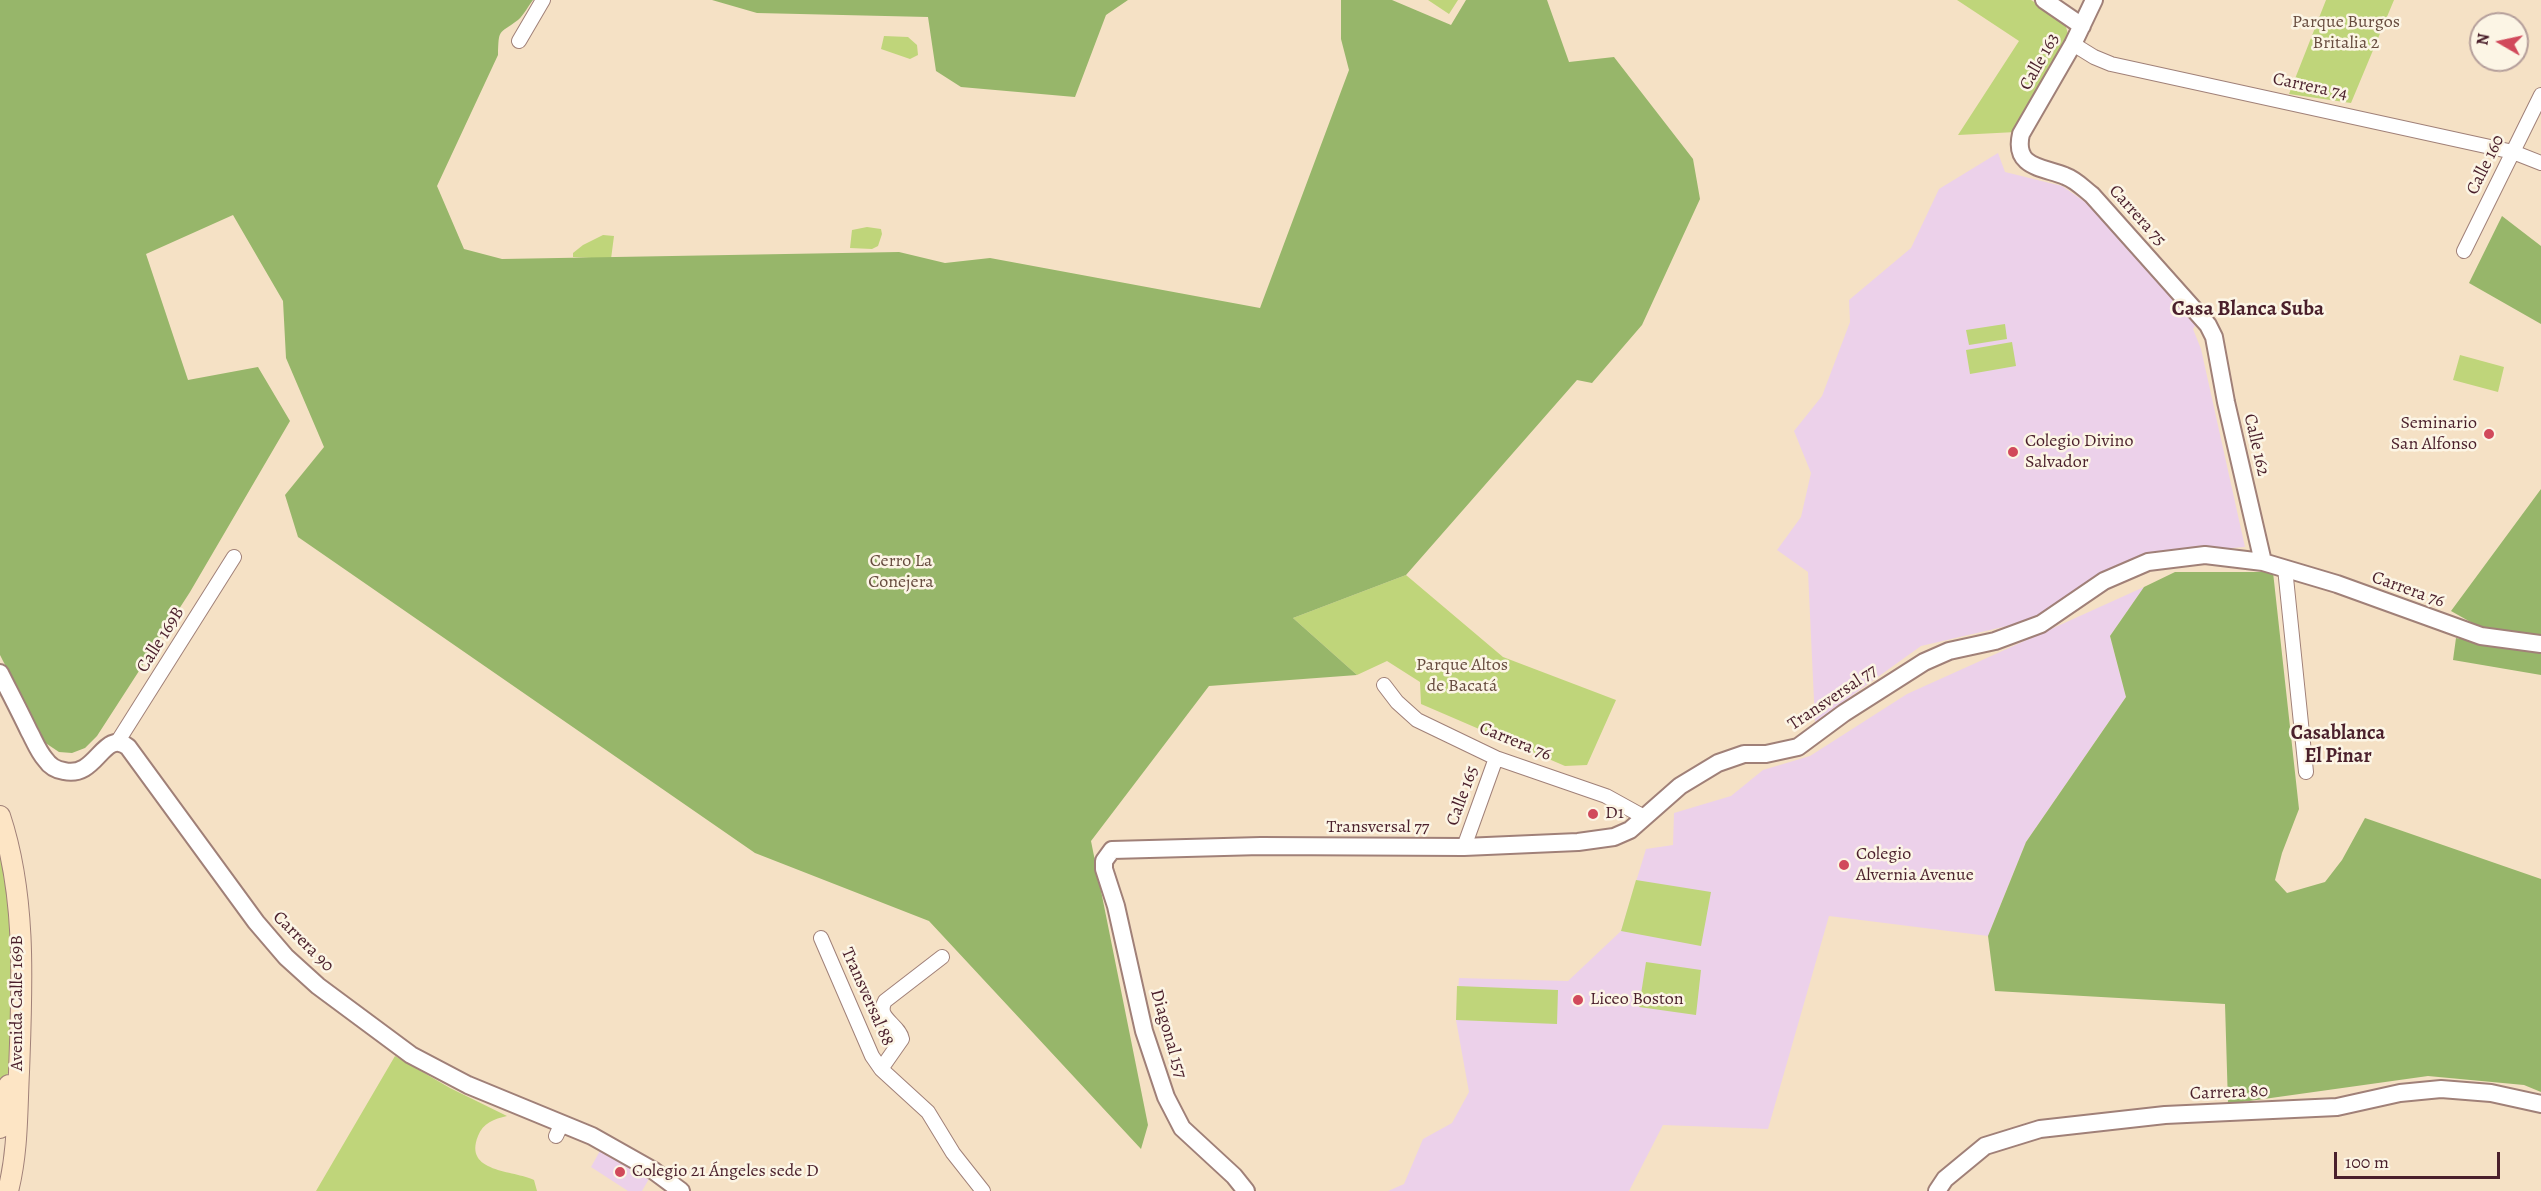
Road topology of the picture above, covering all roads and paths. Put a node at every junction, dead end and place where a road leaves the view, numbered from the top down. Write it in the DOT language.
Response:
graph roads {
  1 [pos="543,0"];
  2 [pos="2043,0"];
  3 [pos="2094,0"];
  4 [pos="2082,26"];
  5 [pos="519,41"];
  6 [pos="2073,44"];
  7 [pos="2541,95"];
  8 [pos="2019,142"];
  9 [pos="2513,152"];
  10 [pos="2541,163"];
  11 [pos="2464,251"];
  12 [pos="2214,337"];
  13 [pos="234,557"];
  14 [pos="2263,562"];
  15 [pos="2285,568"];
  16 [pos="2541,644"];
  17 [pos="0,674"];
  18 [pos="1384,685"];
  19 [pos="118,741"];
  20 [pos="1496,758"];
  21 [pos="2306,772"];
  22 [pos="0,816"];
  23 [pos="1644,817"];
  24 [pos="1464,847"];
  25 [pos="1104,861"];
  26 [pos="821,938"];
  27 [pos="942,957"];
  28 [pos="20,1029"];
  29 [pos="881,1069"];
  30 [pos="2541,1104"];
  31 [pos="0,1128"];
  32 [pos="8,1191"];
  33 [pos="681,1191"];
  34 [pos="983,1191"];
  35 [pos="1246,1191"];
  36 [pos="1937,1191"];
  1 -- 5 [label="street"];
  2 -- 4 [label="street"];
  3 -- 4 [label="street, Calle 163"];
  4 -- 6 [label="street, Calle 163"];
  6 -- 8 [label="street, Calle 163"];
  6 -- 9 [label="street, Carrera 74"];
  7 -- 9 [label="street, Calle 160"];
  8 -- 12 [label="street, Carrera 75"];
  9 -- 10 [label="street, Carrera 74"];
  9 -- 11 [label="street, Calle 160"];
  12 -- 14 [label="street, Calle 162"];
  13 -- 19 [label="street, Calle 169B"];
  14 -- 15 [label="street, Carrera 76"];
  14 -- 23 [label="street, Transversal 77"];
  15 -- 16 [label="street, Carrera 76"];
  15 -- 21 [label="street"];
  17 -- 19 [label="street"];
  18 -- 20 [label="street, Carrera 76"];
  19 -- 33 [label="street, Carrera 90"];
  20 -- 23 [label="street, Carrera 76"];
  20 -- 24 [label="street, Calle 165"];
  22 -- 28 [label="main road, Avenida Calle 169B"];
  23 -- 24 [label="street, Transversal 77"];
  24 -- 25 [label="street, Transversal 77"];
  25 -- 35 [label="street, Diagonal 157"];
  26 -- 29 [label="street, Transversal 88"];
  27 -- 29 [label="street, Transversal 88"];
  28 -- 31 [label="main road"];
  28 -- 32 [label="main road, Avenida Calle 169B"];
  29 -- 34 [label="street, Transversal 88"];
  30 -- 36 [label="street, Carrera 80"];
}
